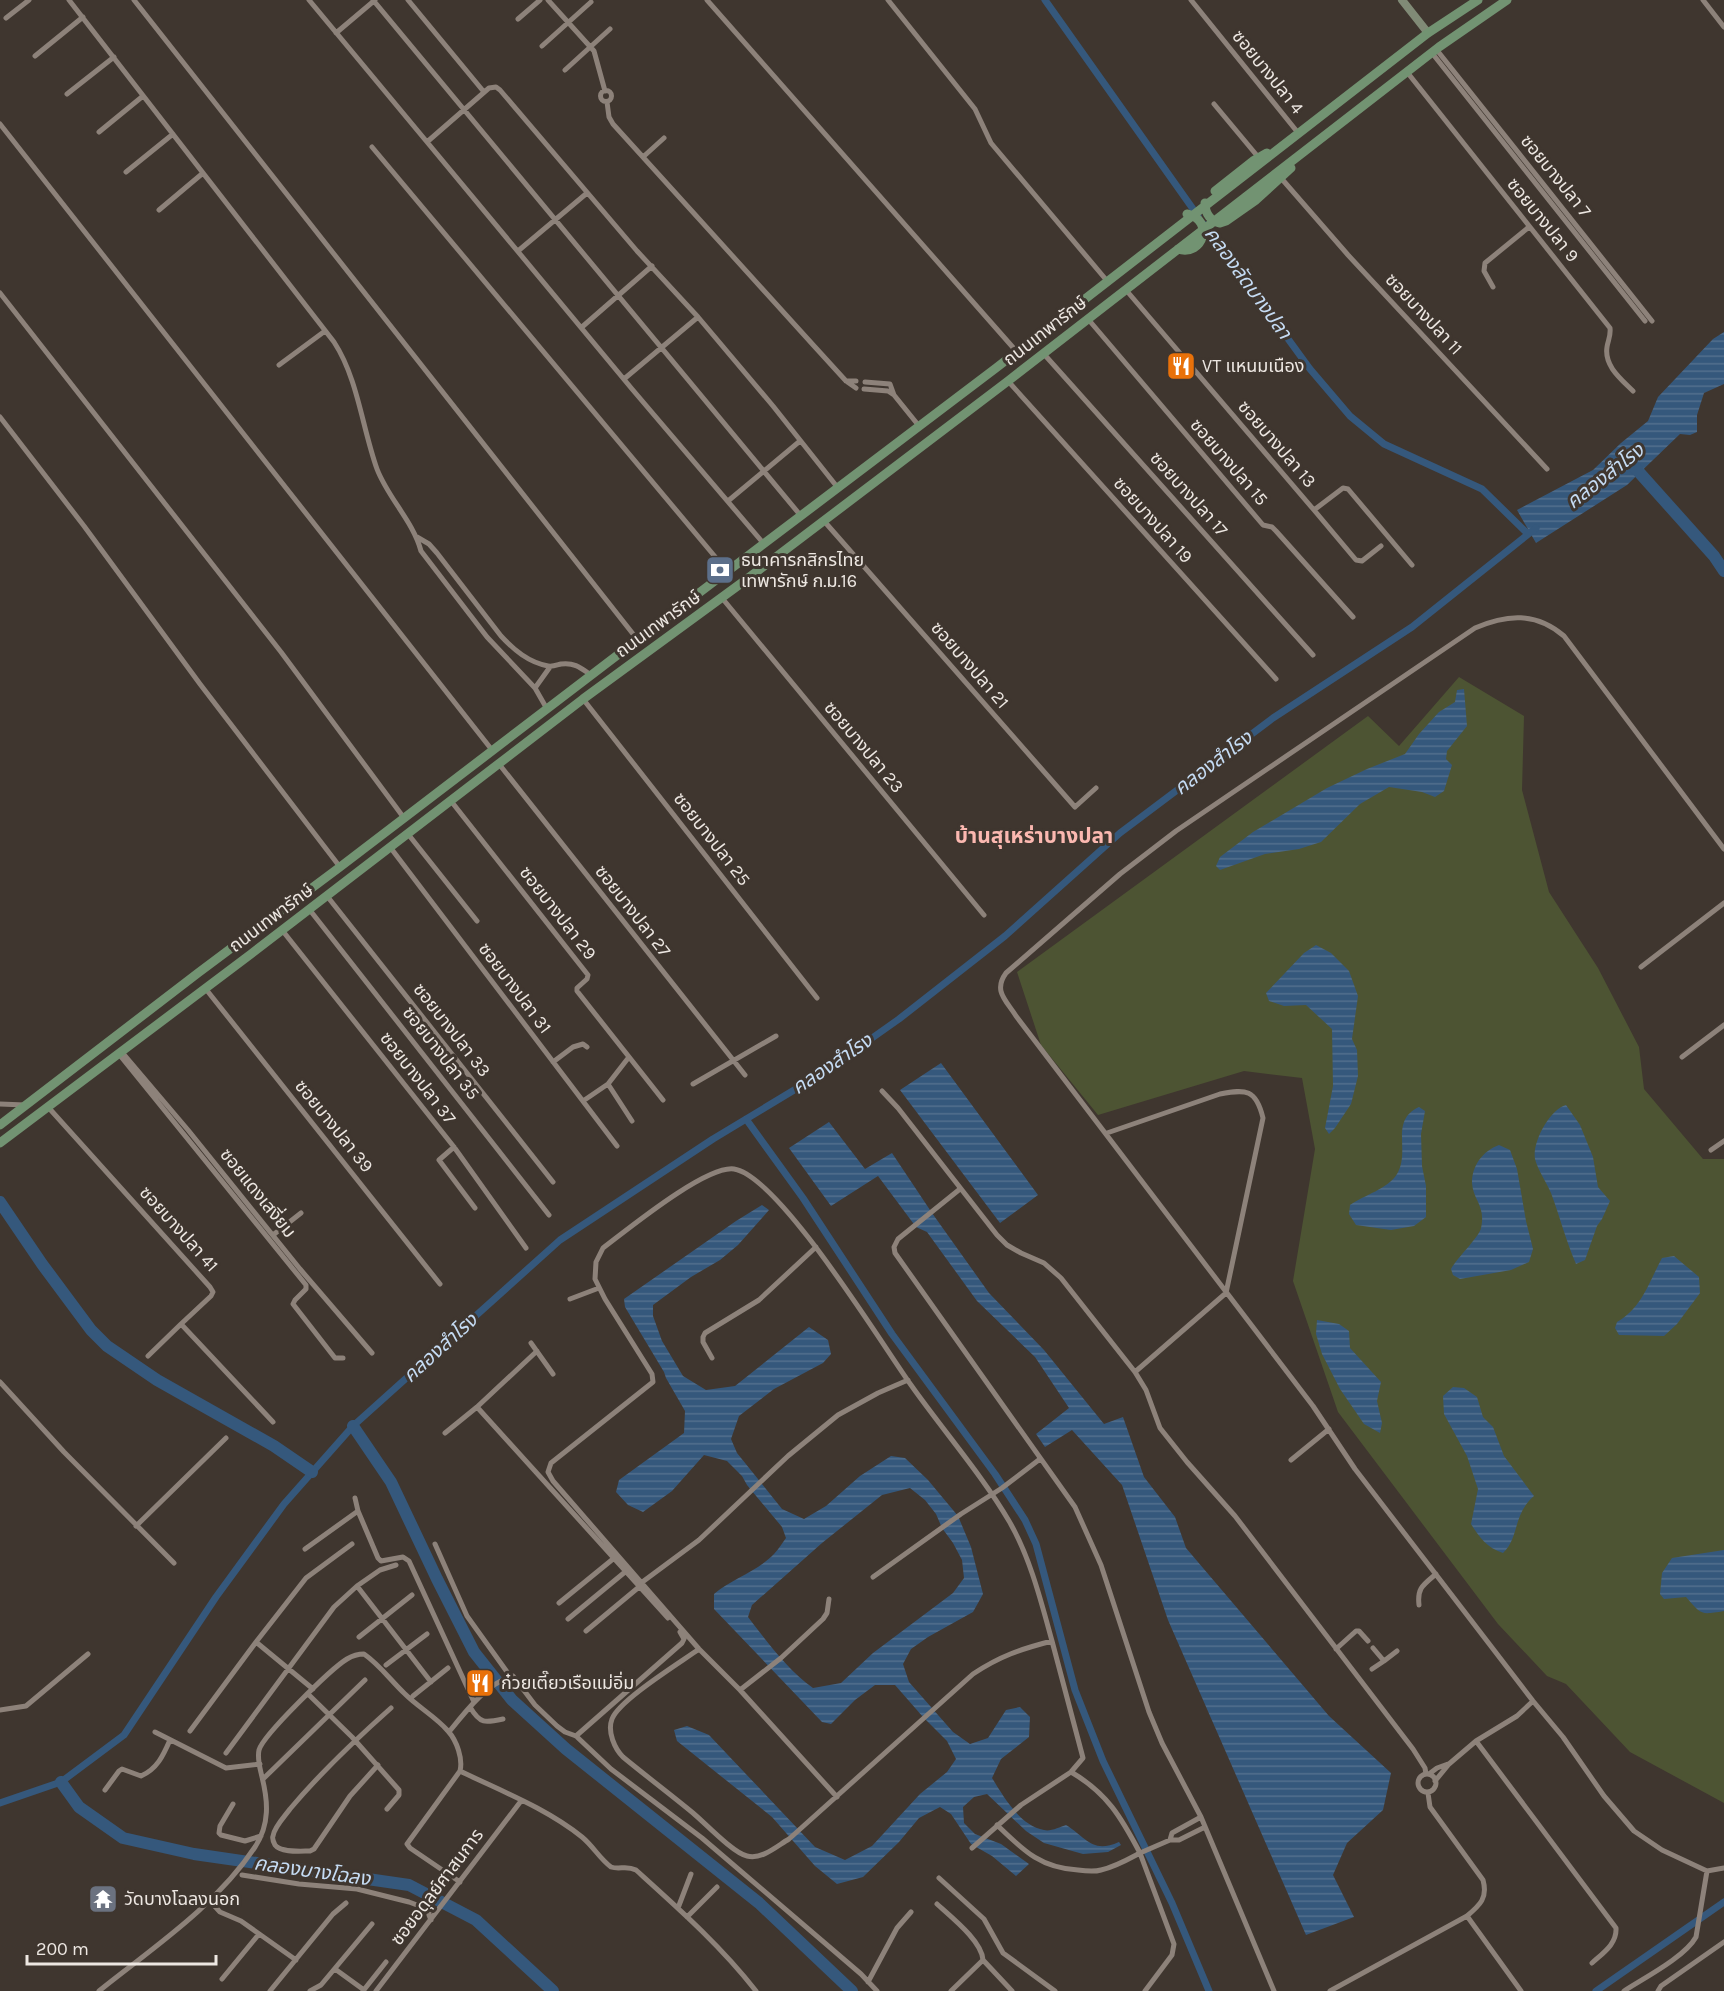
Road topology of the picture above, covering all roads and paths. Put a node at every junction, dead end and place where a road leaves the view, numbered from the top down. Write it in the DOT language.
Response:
graph roads {
  1 [pos="29,0"];
  2 [pos="69,0"];
  3 [pos="134,0"];
  4 [pos="309,0"];
  5 [pos="374,0"];
  6 [pos="408,0"];
  7 [pos="540,0"];
  8 [pos="548,0"];
  9 [pos="707,0"];
  10 [pos="888,0"];
  11 [pos="1191,0"];
  12 [pos="1402,0"];
  13 [pos="1478,0"];
  14 [pos="1507,0"];
  15 [pos="1703,0"];
  16 [pos="591,2"];
  17 [pos="83,17"];
  18 [pos="6,18"];
  19 [pos="518,19"];
  20 [pos="569,22"];
  21 [pos="1724,27"];
  22 [pos="610,29"];
  23 [pos="336,33"];
  24 [pos="1428,33"];
  25 [pos="542,46"];
  26 [pos="591,46"];
  27 [pos="1434,51"];
  28 [pos="35,56"];
  29 [pos="114,57"];
  30 [pos="565,70"];
  31 [pos="1407,72"];
  32 [pos="484,92"];
  33 [pos="67,94"];
  34 [pos="143,96"];
  35 [pos="1214,104"];
  36 [pos="465,110"];
  37 [pos="0,124"];
  38 [pos="99,132"];
  39 [pos="173,134"];
  40 [pos="1297,136"];
  41 [pos="664,138"];
  42 [pos="427,142"];
  43 [pos="372,147"];
  44 [pos="1311,147"];
  45 [pos="643,157"];
  46 [pos="1259,158"];
  47 [pos="126,172"];
  48 [pos="203,173"];
  49 [pos="1281,178"];
  50 [pos="587,193"];
  51 [pos="159,210"];
  52 [pos="555,221"];
  53 [pos="1529,227"];
  54 [pos="1175,229"];
  55 [pos="1180,247"];
  56 [pos="518,251"];
  57 [pos="652,266"];
  58 [pos="1108,282"];
  59 [pos="1493,287"];
  60 [pos="1126,290"];
  61 [pos="0,293"];
  62 [pos="618,297"];
  63 [pos="698,317"];
  64 [pos="1088,319"];
  65 [pos="1648,321"];
  66 [pos="582,327"];
  67 [pos="325,331"];
  68 [pos="661,348"];
  69 [pos="1017,352"];
  70 [pos="1043,353"];
  71 [pos="279,365"];
  72 [pos="624,379"];
  73 [pos="1008,381"];
  74 [pos="865,382"];
  75 [pos="873,382"];
  76 [pos="856,385"];
  77 [pos="864,389"];
  78 [pos="873,390"];
  79 [pos="1633,392"];
  80 [pos="894,395"];
  81 [pos="0,417"];
  82 [pos="919,426"];
  83 [pos="800,441"];
  84 [pos="1547,469"];
  85 [pos="765,472"];
  86 [pos="838,488"];
  87 [pos="728,501"];
  88 [pos="1314,510"];
  89 [pos="801,516"];
  90 [pos="824,521"];
  91 [pos="417,537"];
  92 [pos="764,544"];
  93 [pos="1381,546"];
  94 [pos="1412,565"];
  95 [pos="727,572"];
  96 [pos="722,598"];
  97 [pos="1353,617"];
  98 [pos="637,639"];
  99 [pos="1313,655"];
  100 [pos="531,662"];
  101 [pos="550,667"];
  102 [pos="524,674"];
  103 [pos="591,675"];
  104 [pos="1276,679"];
  105 [pos="535,688"];
  106 [pos="584,699"];
  107 [pos="547,709"];
  108 [pos="492,750"];
  109 [pos="499,764"];
  110 [pos="464,771"];
  111 [pos="474,783"];
  112 [pos="1096,788"];
  113 [pos="451,801"];
  114 [pos="404,818"];
  115 [pos="408,834"];
  116 [pos="390,847"];
  117 [pos="1724,849"];
  118 [pos="340,867"];
  119 [pos="327,896"];
  120 [pos="1724,903"];
  121 [pos="309,909"];
  122 [pos="984,915"];
  123 [pos="477,921"];
  124 [pos="282,930"];
  125 [pos="1641,967"];
  126 [pos="205,988"];
  127 [pos="817,998"];
  128 [pos="1724,1025"];
  129 [pos="776,1036"];
  130 [pos="587,1047"];
  131 [pos="120,1052"];
  132 [pos="629,1057"];
  133 [pos="1682,1058"];
  134 [pos="553,1062"];
  135 [pos="734,1062"];
  136 [pos="745,1076"];
  137 [pos="608,1084"];
  138 [pos="693,1084"];
  139 [pos="882,1091"];
  140 [pos="663,1100"];
  141 [pos="583,1101"];
  142 [pos="0,1104"];
  143 [pos="27,1105"];
  144 [pos="48,1107"];
  145 [pos="632,1122"];
  146 [pos="0,1125"];
  147 [pos="1107,1133"];
  148 [pos="1724,1141"];
  149 [pos="0,1143"];
  150 [pos="617,1146"];
  151 [pos="454,1147"];
  152 [pos="1711,1150"];
  153 [pos="553,1182"];
  154 [pos="960,1189"];
  155 [pos="474,1208"];
  156 [pos="301,1213"];
  157 [pos="549,1215"];
  158 [pos="273,1235"];
  159 [pos="816,1247"];
  160 [pos="526,1248"];
  161 [pos="440,1284"];
  162 [pos="599,1288"];
  163 [pos="1226,1293"];
  164 [pos="570,1299"];
  165 [pos="181,1324"];
  166 [pos="531,1343"];
  167 [pos="537,1351"];
  168 [pos="372,1353"];
  169 [pos="148,1356"];
  170 [pos="343,1358"];
  171 [pos="712,1358"];
  172 [pos="1135,1372"];
  173 [pos="553,1374"];
  174 [pos="908,1380"];
  175 [pos="0,1382"];
  176 [pos="477,1407"];
  177 [pos="273,1422"];
  178 [pos="1329,1429"];
  179 [pos="445,1433"];
  180 [pos="226,1438"];
  181 [pos="1040,1459"];
  182 [pos="1291,1460"];
  183 [pos="992,1494"];
  184 [pos="355,1498"];
  185 [pos="358,1510"];
  186 [pos="136,1526"];
  187 [pos="352,1544"];
  188 [pos="435,1544"];
  189 [pos="305,1549"];
  190 [pos="613,1559"];
  191 [pos="174,1563"];
  192 [pos="396,1564"];
  193 [pos="625,1572"];
  194 [pos="1436,1574"];
  195 [pos="873,1577"];
  196 [pos="640,1585"];
  197 [pos="357,1586"];
  198 [pos="412,1595"];
  199 [pos="829,1599"];
  200 [pos="559,1603"];
  201 [pos="1419,1605"];
  202 [pos="381,1618"];
  203 [pos="568,1618"];
  204 [pos="586,1631"];
  205 [pos="427,1634"];
  206 [pos="359,1636"];
  207 [pos="1053,1641"];
  208 [pos="1368,1641"];
  209 [pos="256,1642"];
  210 [pos="1373,1648"];
  211 [pos="699,1649"];
  212 [pos="1336,1649"];
  213 [pos="406,1650"];
  214 [pos="1397,1651"];
  215 [pos="88,1654"];
  216 [pos="1384,1661"];
  217 [pos="386,1665"];
  218 [pos="448,1668"];
  219 [pos="287,1669"];
  220 [pos="1372,1669"];
  221 [pos="508,1678"];
  222 [pos="365,1680"];
  223 [pos="431,1682"];
  224 [pos="313,1689"];
  225 [pos="740,1690"];
  226 [pos="308,1694"];
  227 [pos="413,1696"];
  228 [pos="1533,1701"];
  229 [pos="474,1702"];
  230 [pos="470,1707"];
  231 [pos="391,1708"];
  232 [pos="0,1710"];
  233 [pos="329,1715"];
  234 [pos="503,1719"];
  235 [pos="190,1731"];
  236 [pos="155,1732"];
  237 [pos="449,1732"];
  238 [pos="576,1736"];
  239 [pos="170,1740"];
  240 [pos="355,1740"];
  241 [pos="1476,1741"];
  242 [pos="226,1753"];
  243 [pos="260,1764"];
  244 [pos="1449,1764"];
  245 [pos="378,1766"];
  246 [pos="460,1771"];
  247 [pos="1071,1772"];
  248 [pos="1428,1774"];
  249 [pos="263,1779"];
  250 [pos="1436,1781"];
  251 [pos="105,1790"];
  252 [pos="1428,1792"];
  253 [pos="837,1797"];
  254 [pos="521,1801"];
  255 [pos="233,1804"];
  256 [pos="387,1809"];
  257 [pos="1201,1817"];
  258 [pos="997,1825"];
  259 [pos="1205,1827"];
  260 [pos="261,1836"];
  261 [pos="1170,1840"];
  262 [pos="972,1848"];
  263 [pos="1142,1852"];
  264 [pos="1724,1868"];
  265 [pos="1707,1871"];
  266 [pos="691,1874"];
  267 [pos="242,1875"];
  268 [pos="939,1878"];
  269 [pos="459,1884"];
  270 [pos="717,1887"];
  271 [pos="210,1901"];
  272 [pos="346,1903"];
  273 [pos="937,1904"];
  274 [pos="678,1908"];
  275 [pos="911,1912"];
  276 [pos="687,1917"];
  277 [pos="1467,1917"];
  278 [pos="432,1919"];
  279 [pos="372,1924"];
  280 [pos="259,1934"];
  281 [pos="1724,1942"];
  282 [pos="296,1960"];
  283 [pos="983,1960"];
  284 [pos="386,1962"];
  285 [pos="1592,1963"];
  286 [pos="335,1969"];
  287 [pos="222,1980"];
  288 [pos="868,1982"];
  289 [pos="314,1990"];
  290 [pos="363,1990"];
  291 [pos="99,1991"];
  292 [pos="270,1991"];
  293 [pos="376,1991"];
  294 [pos="756,1991"];
  295 [pos="877,1991"];
  296 [pos="951,1991"];
  297 [pos="1012,1991"];
  298 [pos="1055,1991"];
  299 [pos="1145,1991"];
  300 [pos="1275,1991"];
  301 [pos="1330,1991"];
  302 [pos="1521,1991"];
  303 [pos="1624,1991"];
  304 [pos="1658,1991"];
  1 -- 18 [label="street"];
  2 -- 17 [label="street"];
  3 -- 98 [label="street"];
  4 -- 23 [label="street"];
  5 -- 23 [label="street"];
  5 -- 36 [label="street"];
  6 -- 32 [label="street"];
  7 -- 19 [label="street"];
  8 -- 20 [label="street"];
  9 -- 69 [label="street"];
  10 -- 58 [label="street"];
  11 -- 40 [label="street, ซอยบางปลา 4"];
  12 -- 24 [label="street"];
  13 -- 24 [label="main road, ถนนเทพารักษ์"];
  14 -- 27 [label="main road, ถนนเทพารักษ์"];
  15 -- 21 [label="street"];
  16 -- 20 [label="street"];
  17 -- 28 [label="street"];
  17 -- 29 [label="street"];
  20 -- 25 [label="street"];
  20 -- 26 [label="street"];
  22 -- 26 [label="street"];
  23 -- 42 [label="street"];
  24 -- 40 [label="main road, ถนนเทพารักษ์"];
  26 -- 30 [label="street"];
  26 -- 45 [label="street"];
  27 -- 31 [label="main road, ถนนเทพารักษ์"];
  27 -- 65 [label="street, ซอยบางปลา 7"];
  29 -- 33 [label="street"];
  29 -- 34 [label="street"];
  31 -- 44 [label="main road, ถนนเทพารักษ์"];
  31 -- 53 [label="street, ซอยบางปลา 9"];
  32 -- 36 [label="street"];
  32 -- 50 [label="street"];
  34 -- 38 [label="street"];
  34 -- 39 [label="street"];
  35 -- 46 [label="street"];
  36 -- 42 [label="street"];
  36 -- 52 [label="street"];
  37 -- 108 [label="street"];
  39 -- 47 [label="street"];
  39 -- 48 [label="street"];
  40 -- 46 [label="main road"];
  40 -- 54 [label="main road, ถนนเทพารักษ์"];
  41 -- 45 [label="street"];
  42 -- 56 [label="street"];
  43 -- 95 [label="street"];
  44 -- 49 [label="main road"];
  44 -- 55 [label="main road, ถนนเทพารักษ์"];
  45 -- 76 [label="street"];
  46 -- 49 [label="main road"];
  48 -- 51 [label="street"];
  48 -- 67 [label="street"];
  49 -- 84 [label="street, ซอยบางปลา 11"];
  50 -- 52 [label="street"];
  50 -- 57 [label="street"];
  52 -- 56 [label="street"];
  52 -- 62 [label="street"];
  53 -- 59 [label="street"];
  53 -- 79 [label="street, ซอยบางปลา 9"];
  54 -- 55 [label="main road"];
  54 -- 58 [label="main road, ถนนเทพารักษ์"];
  55 -- 60 [label="main road, ถนนเทพารักษ์"];
  56 -- 66 [label="street"];
  57 -- 62 [label="street"];
  57 -- 63 [label="street"];
  58 -- 69 [label="main road, ถนนเทพารักษ์"];
  60 -- 64 [label="main road, ถนนเทพารักษ์"];
  60 -- 88 [label="street, ซอยบางปลา 13"];
  61 -- 114 [label="street"];
  62 -- 66 [label="street"];
  62 -- 68 [label="street"];
  63 -- 68 [label="street"];
  63 -- 83 [label="street"];
  64 -- 70 [label="main road, ถนนเทพารักษ์"];
  64 -- 97 [label="street, ซอยบางปลา 15"];
  66 -- 72 [label="street"];
  67 -- 71 [label="street"];
  67 -- 91 [label="street"];
  68 -- 72 [label="street"];
  68 -- 85 [label="street"];
  69 -- 82 [label="main road, ถนนเทพารักษ์"];
  70 -- 73 [label="main road, ถนนเทพารักษ์"];
  70 -- 99 [label="street, ซอยบางปลา 17"];
  72 -- 87 [label="street"];
  73 -- 90 [label="main road, ถนนเทพารักษ์"];
  73 -- 104 [label="street, ซอยบางปลา 19"];
  74 -- 75 [label="street"];
  75 -- 78 [label="street"];
  75 -- 80 [label="street"];
  77 -- 78 [label="street"];
  78 -- 80 [label="street"];
  80 -- 82 [label="street"];
  81 -- 118 [label="street"];
  82 -- 86 [label="main road, ถนนเทพารักษ์"];
  83 -- 85 [label="street"];
  83 -- 86 [label="street"];
  85 -- 87 [label="street"];
  85 -- 89 [label="street"];
  86 -- 89 [label="main road, ถนนเทพารักษ์"];
  87 -- 92 [label="street"];
  88 -- 93 [label="street"];
  88 -- 94 [label="street, ซอยบางปลา 13"];
  89 -- 92 [label="main road, ถนนเทพารักษ์"];
  90 -- 96 [label="main road, ถนนเทพารักษ์"];
  90 -- 112 [label="street, ซอยบางปลา 21"];
  91 -- 100 [label="street"];
  91 -- 102 [label="street"];
  92 -- 95 [label="main road, ถนนเทพารักษ์"];
  95 -- 98 [label="main road, ถนนเทพารักษ์"];
  96 -- 106 [label="main road, ถนนเทพารักษ์"];
  96 -- 122 [label="street, ซอยบางปลา 23"];
  98 -- 103 [label="main road, ถนนเทพารักษ์"];
  100 -- 101 [label="street"];
  100 -- 102 [label="street"];
  101 -- 103 [label="street"];
  101 -- 105 [label="street"];
  102 -- 105 [label="street"];
  103 -- 107 [label="main road, ถนนเทพารักษ์"];
  105 -- 107 [label="street"];
  106 -- 109 [label="main road, ถนนเทพารักษ์"];
  106 -- 127 [label="street, ซอยบางปลา 25"];
  107 -- 108 [label="main road, ถนนเทพารักษ์"];
  108 -- 110 [label="main road, ถนนเทพารักษ์"];
  109 -- 111 [label="main road, ถนนเทพารักษ์"];
  109 -- 135 [label="street, ซอยบางปลา 27"];
  110 -- 111 [label="main road"];
  110 -- 114 [label="main road, ถนนเทพารักษ์"];
  111 -- 113 [label="main road, ถนนเทพารักษ์"];
  113 -- 115 [label="main road, ถนนเทพารักษ์"];
  113 -- 132 [label="street, ซอยบางปลา 29"];
  114 -- 118 [label="main road, ถนนเทพารักษ์"];
  115 -- 116 [label="main road, ถนนเทพารักษ์"];
  115 -- 123 [label="street"];
  116 -- 119 [label="main road, ถนนเทพารักษ์"];
  116 -- 134 [label="street, ซอยบางปลา 31"];
  117 -- 147 [label="street"];
  118 -- 143 [label="main road, ถนนเทพารักษ์"];
  119 -- 121 [label="main road, ถนนเทพารักษ์"];
  119 -- 153 [label="street, ซอยบางปลา 33"];
  120 -- 125 [label="street"];
  121 -- 124 [label="main road, ถนนเทพารักษ์"];
  121 -- 157 [label="street, ซอยบางปลา 35"];
  124 -- 126 [label="main road, ถนนเทพารักษ์"];
  124 -- 151 [label="street, ซอยบางปลา 37"];
  126 -- 131 [label="main road, ถนนเทพารักษ์"];
  126 -- 161 [label="street, ซอยบางปลา 39"];
  128 -- 133 [label="street"];
  129 -- 135 [label="street"];
  130 -- 134 [label="street"];
  131 -- 144 [label="main road, ถนนเทพารักษ์"];
  131 -- 158 [label="street, ซอยแดงเสงี่ยม"];
  131 -- 170 [label="street"];
  132 -- 137 [label="street"];
  132 -- 140 [label="street, ซอยบางปลา 29"];
  134 -- 141 [label="street, ซอยบางปลา 31"];
  135 -- 136 [label="street, ซอยบางปลา 27"];
  135 -- 138 [label="street"];
  137 -- 141 [label="street"];
  137 -- 145 [label="street"];
  139 -- 154 [label="street"];
  141 -- 150 [label="street, ซอยบางปลา 31"];
  142 -- 143 [label="street"];
  143 -- 146 [label="main road, ถนนเทพารักษ์"];
  144 -- 149 [label="main road, ถนนเทพารักษ์"];
  144 -- 165 [label="street, ซอยบางปลา 41"];
  147 -- 163 [label="street"];
  147 -- 163 [label="street"];
  148 -- 152 [label="street"];
  151 -- 155 [label="street"];
  151 -- 160 [label="street, ซอยบางปลา 37"];
  154 -- 172 [label="street"];
  154 -- 181 [label="street"];
  156 -- 158 [label="street"];
  158 -- 168 [label="street, ซอยแดงเสงี่ยม"];
  159 -- 162 [label="street"];
  159 -- 171 [label="street"];
  159 -- 174 [label="street"];
  162 -- 164 [label="street"];
  162 -- 196 [label="street"];
  163 -- 172 [label="street"];
  163 -- 178 [label="street"];
  165 -- 169 [label="street"];
  165 -- 177 [label="street"];
  166 -- 167 [label="street"];
  167 -- 173 [label="street"];
  167 -- 176 [label="street"];
  172 -- 212 [label="street"];
  174 -- 183 [label="street"];
  174 -- 196 [label="street"];
  175 -- 186 [label="street"];
  176 -- 179 [label="street"];
  176 -- 190 [label="street"];
  178 -- 182 [label="street"];
  178 -- 194 [label="street"];
  180 -- 186 [label="street"];
  181 -- 183 [label="street"];
  181 -- 257 [label="street"];
  183 -- 195 [label="street"];
  183 -- 207 [label="street"];
  184 -- 185 [label="street"];
  185 -- 189 [label="street"];
  185 -- 229 [label="street"];
  186 -- 191 [label="street"];
  187 -- 209 [label="street"];
  188 -- 221 [label="street"];
  190 -- 193 [label="street"];
  190 -- 200 [label="street"];
  192 -- 197 [label="street"];
  193 -- 196 [label="street"];
  193 -- 203 [label="street"];
  194 -- 201 [label="street"];
  194 -- 228 [label="street"];
  196 -- 204 [label="street"];
  196 -- 211 [label="street"];
  196 -- 238 [label="street"];
  197 -- 202 [label="street"];
  197 -- 219 [label="street"];
  198 -- 202 [label="street"];
  199 -- 225 [label="street"];
  202 -- 206 [label="street"];
  202 -- 213 [label="street"];
  205 -- 213 [label="street"];
  207 -- 247 [label="street"];
  207 -- 253 [label="street"];
  208 -- 212 [label="street"];
  209 -- 219 [label="street"];
  209 -- 235 [label="street"];
  210 -- 216 [label="street"];
  211 -- 225 [label="street"];
  211 -- 253 [label="street"];
  212 -- 248 [label="street"];
  213 -- 217 [label="street"];
  213 -- 223 [label="street"];
  214 -- 216 [label="street"];
  215 -- 232 [label="street"];
  216 -- 220 [label="street"];
  218 -- 223 [label="street"];
  219 -- 224 [label="street"];
  219 -- 242 [label="street"];
  221 -- 229 [label="street"];
  221 -- 238 [label="street"];
  222 -- 233 [label="street"];
  223 -- 227 [label="street"];
  224 -- 226 [label="street"];
  224 -- 237 [label="street"];
  225 -- 253 [label="street"];
  226 -- 233 [label="street"];
  226 -- 243 [label="street"];
  228 -- 241 [label="street"];
  228 -- 265 [label="street"];
  229 -- 230 [label="street"];
  230 -- 234 [label="street"];
  230 -- 237 [label="street"];
  231 -- 240 [label="street"];
  233 -- 240 [label="street"];
  233 -- 249 [label="street"];
  236 -- 239 [label="street"];
  237 -- 246 [label="street"];
  238 -- 288 [label="street"];
  239 -- 243 [label="street"];
  239 -- 251 [label="street"];
  240 -- 245 [label="street"];
  240 -- 245 [label="street"];
  241 -- 244 [label="street"];
  241 -- 285 [label="street"];
  243 -- 249 [label="street"];
  244 -- 248 [label="street"];
  244 -- 250 [label="street"];
  245 -- 256 [label="street"];
  246 -- 254 [label="street"];
  246 -- 269 [label="street"];
  247 -- 258 [label="street"];
  247 -- 263 [label="street"];
  248 -- 250 [label="street"];
  248 -- 252 [label="street"];
  249 -- 260 [label="street"];
  250 -- 252 [label="street"];
  252 -- 277 [label="street"];
  254 -- 269 [label="street, ซอยอดุลย์ศาสนการ"];
  254 -- 274 [label="street"];
  255 -- 260 [label="street"];
  257 -- 259 [label="street"];
  257 -- 261 [label="street"];
  258 -- 262 [label="street"];
  258 -- 263 [label="street"];
  259 -- 261 [label="street"];
  259 -- 300 [label="street"];
  260 -- 271 [label="street"];
  261 -- 263 [label="street"];
  263 -- 299 [label="street"];
  264 -- 265 [label="street"];
  265 -- 303 [label="street"];
  266 -- 274 [label="street"];
  267 -- 278 [label="street"];
  268 -- 298 [label="street"];
  269 -- 278 [label="street, ซอยอดุลย์ศาสนการ"];
  270 -- 276 [label="street"];
  271 -- 280 [label="street"];
  271 -- 291 [label="street"];
  272 -- 282 [label="street"];
  273 -- 283 [label="street"];
  274 -- 276 [label="street"];
  275 -- 288 [label="street"];
  276 -- 294 [label="street"];
  277 -- 301 [label="street"];
  277 -- 302 [label="street"];
  278 -- 293 [label="street, ซอยอดุลย์ศาสนการ"];
  279 -- 286 [label="street"];
  280 -- 282 [label="street"];
  280 -- 287 [label="street"];
  281 -- 304 [label="street"];
  282 -- 292 [label="street"];
  283 -- 296 [label="street"];
  283 -- 297 [label="street"];
  284 -- 290 [label="street"];
  286 -- 289 [label="street"];
  286 -- 290 [label="street"];
  288 -- 295 [label="street"];
}
